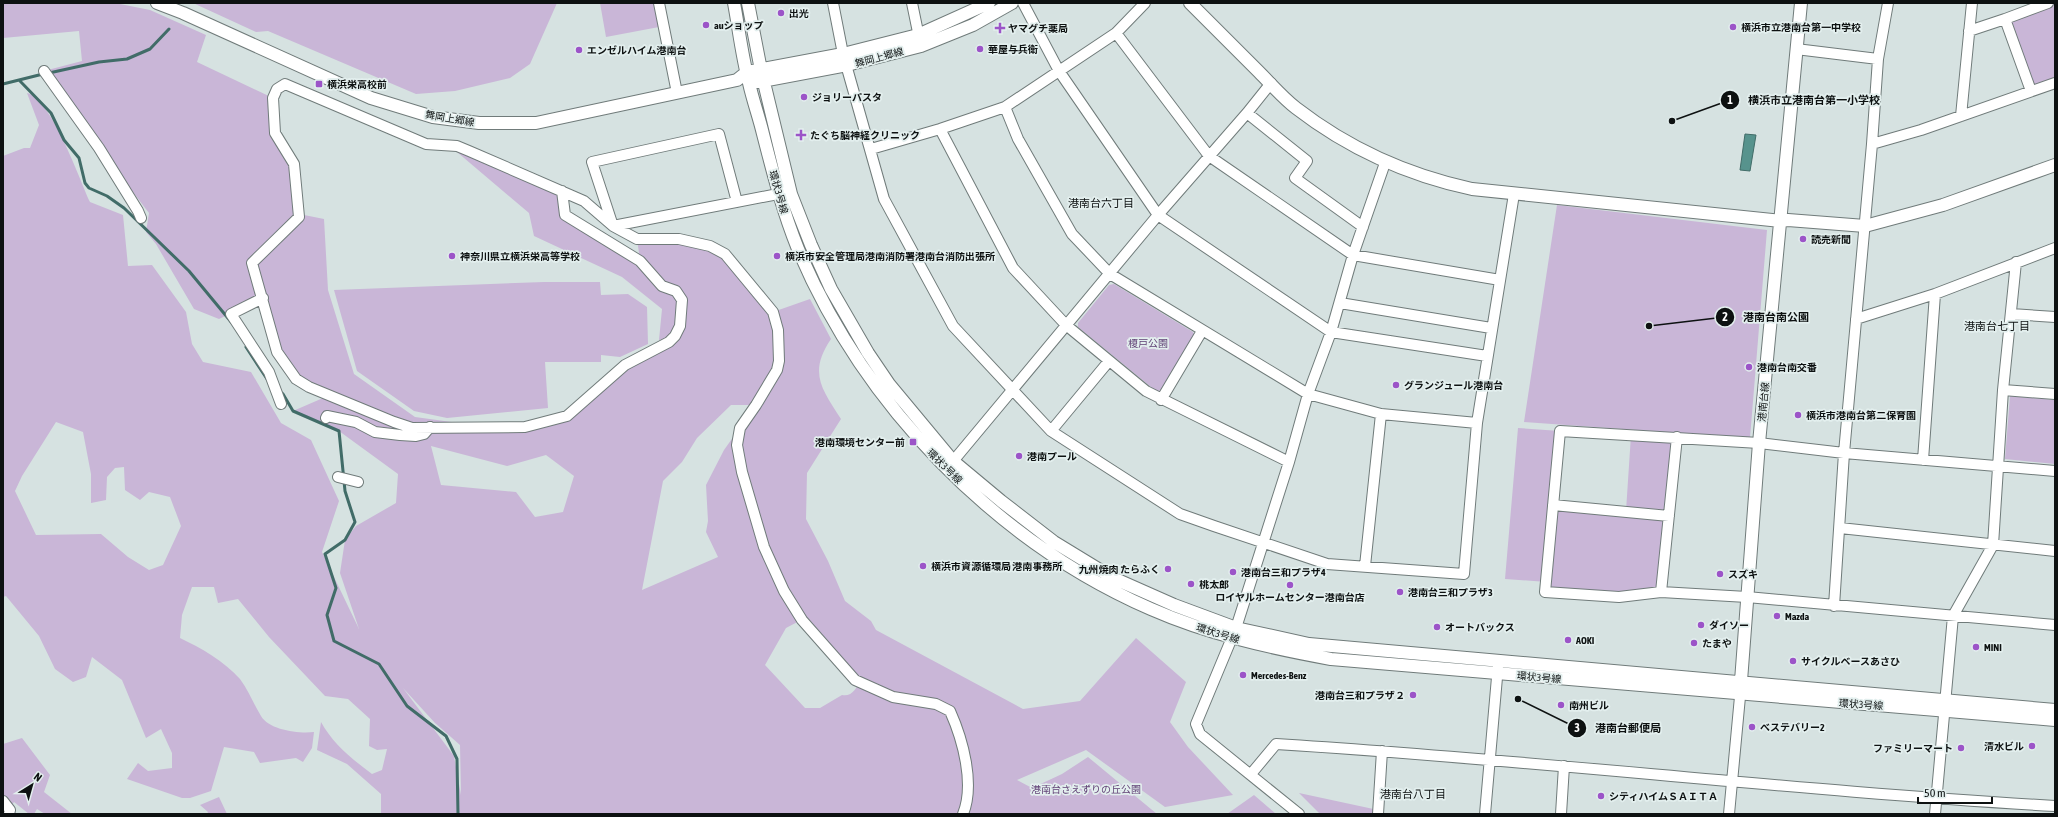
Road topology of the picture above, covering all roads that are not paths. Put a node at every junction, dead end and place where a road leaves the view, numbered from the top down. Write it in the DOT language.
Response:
graph roads {
  1 [pos="157,3"];
  2 [pos="659,3"];
  3 [pos="734,3"];
  4 [pos="748,3"];
  5 [pos="833,3"];
  6 [pos="912,3"];
  7 [pos="989,3"];
  8 [pos="1012,3"];
  9 [pos="1023,3"];
  10 [pos="1145,3"];
  11 [pos="1190,3"];
  12 [pos="1801,3"];
  13 [pos="1888,3"];
  14 [pos="1972,3"];
  15 [pos="2048,3"];
  16 [pos="2005,19"];
  17 [pos="1969,31"];
  18 [pos="1116,33"];
  19 [pos="920,41"];
  20 [pos="1796,49"];
  21 [pos="1878,59"];
  22 [pos="845,60"];
  23 [pos="1059,71"];
  24 [pos="46,74"];
  25 [pos="763,76"];
  26 [pos="744,78"];
  27 [pos="2055,82"];
  28 [pos="1270,83"];
  29 [pos="2031,91"];
  30 [pos="677,93"];
  31 [pos="1005,107"];
  32 [pos="1247,113"];
  33 [pos="1961,116"];
  34 [pos="940,129"];
  35 [pos="1872,144"];
  36 [pos="871,149"];
  37 [pos="1209,156"];
  38 [pos="1386,163"];
  39 [pos="2055,165"];
  40 [pos="562,191"];
  41 [pos="778,194"];
  42 [pos="791,194"];
  43 [pos="1514,194"];
  44 [pos="736,202"];
  45 [pos="1158,215"];
  46 [pos="141,218"];
  47 [pos="1781,221"];
  48 [pos="613,226"];
  49 [pos="1865,226"];
  50 [pos="1363,227"];
  51 [pos="2055,248"];
  52 [pos="1353,255"];
  53 [pos="2016,262"];
  54 [pos="1110,274"];
  55 [pos="1500,280"];
  56 [pos="1935,294"];
  57 [pos="263,298"];
  58 [pos="1340,303"];
  59 [pos="2011,314"];
  60 [pos="2055,317"];
  61 [pos="1856,319"];
  62 [pos="1066,325"];
  63 [pos="1491,328"];
  64 [pos="1202,331"];
  65 [pos="1331,332"];
  66 [pos="1487,356"];
  67 [pos="1109,361"];
  68 [pos="1012,389"];
  69 [pos="2003,390"];
  70 [pos="1308,394"];
  71 [pos="2055,394"];
  72 [pos="1161,400"];
  73 [pos="279,401"];
  74 [pos="1381,414"];
  75 [pos="326,418"];
  76 [pos="1477,424"];
  77 [pos="430,428"];
  78 [pos="1051,430"];
  79 [pos="1677,438"];
  80 [pos="1759,443"];
  81 [pos="1844,453"];
  82 [pos="1923,460"];
  83 [pos="1289,462"];
  84 [pos="950,464"];
  85 [pos="1999,467"];
  86 [pos="2055,471"];
  87 [pos="338,477"];
  88 [pos="354,481"];
  89 [pos="1553,505"];
  90 [pos="1669,516"];
  91 [pos="1840,528"];
  92 [pos="1262,541"];
  93 [pos="1992,545"];
  94 [pos="2055,550"];
  95 [pos="1365,566"];
  96 [pos="1661,592"];
  97 [pos="1747,597"];
  98 [pos="1834,606"];
  99 [pos="1953,616"];
  100 [pos="2055,625"];
  101 [pos="1234,633"];
  102 [pos="1498,667"];
  103 [pos="1741,681"];
  104 [pos="1740,695"];
  105 [pos="1945,705"];
  106 [pos="2055,710"];
  107 [pos="2055,720"];
  108 [pos="1382,751"];
  109 [pos="1490,760"];
  110 [pos="1564,766"];
  111 [pos="1251,774"];
  112 [pos="1732,782"];
  113 [pos="1936,799"];
  114 [pos="3,801"];
  115 [pos="2055,806"];
  116 [pos="9,814"];
  117 [pos="963,814"];
  118 [pos="1299,814"];
  119 [pos="1378,814"];
  120 [pos="1485,814"];
  121 [pos="1561,814"];
  122 [pos="1730,814"];
  123 [pos="1935,814"];
  1 -- 30 [label="street, 舞岡上郷線"];
  2 -- 30 [label="street"];
  3 -- 26 [label="street, 環状3号線"];
  4 -- 25 [label="street, 環状3号線"];
  5 -- 22 [label="street"];
  6 -- 19 [label="street"];
  7 -- 19 [label="street, 舞岡上郷線"];
  8 -- 19 [label="street, 舞岡上郷線"];
  9 -- 23 [label="street"];
  10 -- 18 [label="street"];
  11 -- 28 [label="street"];
  12 -- 20 [label="street, 港南台線"];
  13 -- 21 [label="street"];
  14 -- 17 [label="street"];
  15 -- 16 [label="street"];
  16 -- 17 [label="street"];
  16 -- 29 [label="street"];
  17 -- 33 [label="street"];
  18 -- 23 [label="street"];
  18 -- 37 [label="street"];
  19 -- 22 [label="street, 舞岡上郷線"];
  20 -- 21 [label="street"];
  20 -- 47 [label="street, 港南台線"];
  21 -- 35 [label="street"];
  22 -- 25 [label="street, 舞岡上郷線"];
  22 -- 36 [label="street"];
  23 -- 31 [label="street"];
  23 -- 45 [label="street"];
  24 -- 46 [label="street"];
  25 -- 26 [label="street, 舞岡上郷線"];
  25 -- 42 [label="street, 環状3号線"];
  26 -- 30 [label="street, 舞岡上郷線"];
  26 -- 41 [label="street, 環状3号線"];
  27 -- 29 [label="street"];
  28 -- 32 [label="street"];
  28 -- 38 [label="street"];
  29 -- 33 [label="street"];
  31 -- 34 [label="street"];
  31 -- 54 [label="street"];
  32 -- 37 [label="street"];
  32 -- 50 [label="street"];
  33 -- 35 [label="street"];
  34 -- 36 [label="street"];
  34 -- 62 [label="street"];
  35 -- 49 [label="street"];
  36 -- 68 [label="street"];
  37 -- 45 [label="street"];
  37 -- 52 [label="street"];
  38 -- 43 [label="street"];
  38 -- 50 [label="street"];
  39 -- 49 [label="street"];
  40 -- 48 [label="street"];
  40 -- 57 [label="street"];
  40 -- 77 [label="street"];
  41 -- 42 [label="street"];
  41 -- 44 [label="street"];
  41 -- 84 [label="street, 環状3号線"];
  42 -- 84 [label="street, 環状3号線"];
  43 -- 47 [label="street"];
  43 -- 55 [label="street"];
  44 -- 48 [label="street"];
  44 -- 48 [label="street"];
  45 -- 54 [label="street"];
  45 -- 65 [label="street"];
  47 -- 49 [label="street"];
  47 -- 80 [label="street, 港南台線"];
  48 -- 117 [label="street"];
  49 -- 61 [label="street"];
  50 -- 52 [label="street"];
  51 -- 53 [label="street"];
  52 -- 55 [label="street"];
  52 -- 58 [label="street"];
  53 -- 56 [label="street"];
  53 -- 59 [label="street"];
  54 -- 62 [label="street"];
  54 -- 64 [label="street"];
  55 -- 63 [label="street"];
  56 -- 61 [label="street"];
  56 -- 82 [label="street"];
  57 -- 73 [label="street"];
  57 -- 77 [label="street"];
  58 -- 63 [label="street"];
  58 -- 65 [label="street"];
  59 -- 60 [label="street"];
  59 -- 69 [label="street"];
  61 -- 81 [label="street"];
  62 -- 67 [label="street"];
  62 -- 68 [label="street"];
  63 -- 66 [label="street"];
  64 -- 70 [label="street"];
  64 -- 72 [label="street"];
  65 -- 66 [label="street"];
  65 -- 70 [label="street"];
  66 -- 76 [label="street"];
  67 -- 72 [label="street"];
  67 -- 78 [label="street"];
  68 -- 78 [label="street"];
  68 -- 84 [label="street"];
  69 -- 71 [label="street"];
  69 -- 85 [label="street"];
  70 -- 74 [label="street"];
  70 -- 83 [label="street"];
  72 -- 83 [label="street"];
  74 -- 76 [label="street"];
  74 -- 95 [label="street"];
  75 -- 77 [label="street"];
  76 -- 95 [label="street"];
  78 -- 92 [label="street"];
  79 -- 80 [label="street"];
  79 -- 89 [label="street"];
  79 -- 90 [label="street"];
  80 -- 81 [label="street"];
  80 -- 97 [label="street, 港南台線"];
  81 -- 82 [label="street"];
  81 -- 91 [label="street"];
  82 -- 85 [label="street"];
  83 -- 92 [label="street"];
  84 -- 101 [label="street, 環状3号線"];
  85 -- 86 [label="street"];
  85 -- 93 [label="street"];
  87 -- 88 [label="street"];
  89 -- 90 [label="street"];
  89 -- 96 [label="street"];
  90 -- 96 [label="street"];
  91 -- 93 [label="street"];
  91 -- 98 [label="street"];
  92 -- 95 [label="street"];
  92 -- 101 [label="street"];
  93 -- 94 [label="street"];
  93 -- 99 [label="street"];
  96 -- 97 [label="street"];
  97 -- 98 [label="street"];
  97 -- 103 [label="street, 港南台線"];
  98 -- 99 [label="street"];
  99 -- 100 [label="street"];
  99 -- 105 [label="street"];
  101 -- 102 [label="street, 環状3号線"];
  101 -- 111 [label="street"];
  102 -- 103 [label="street, 環状3号線"];
  102 -- 104 [label="street, 環状3号線"];
  102 -- 109 [label="street"];
  103 -- 104 [label="street"];
  103 -- 105 [label="street, 環状3号線"];
  104 -- 105 [label="street, 環状3号線"];
  104 -- 112 [label="street"];
  105 -- 106 [label="street, 環状3号線"];
  105 -- 107 [label="street, 環状3号線"];
  105 -- 113 [label="street"];
  108 -- 109 [label="street"];
  108 -- 111 [label="street"];
  108 -- 119 [label="street"];
  109 -- 110 [label="street"];
  109 -- 120 [label="street"];
  110 -- 112 [label="street"];
  110 -- 121 [label="street"];
  111 -- 118 [label="street"];
  112 -- 113 [label="street"];
  112 -- 122 [label="street"];
  113 -- 115 [label="street"];
  113 -- 123 [label="street"];
  114 -- 116 [label="street"];
}
